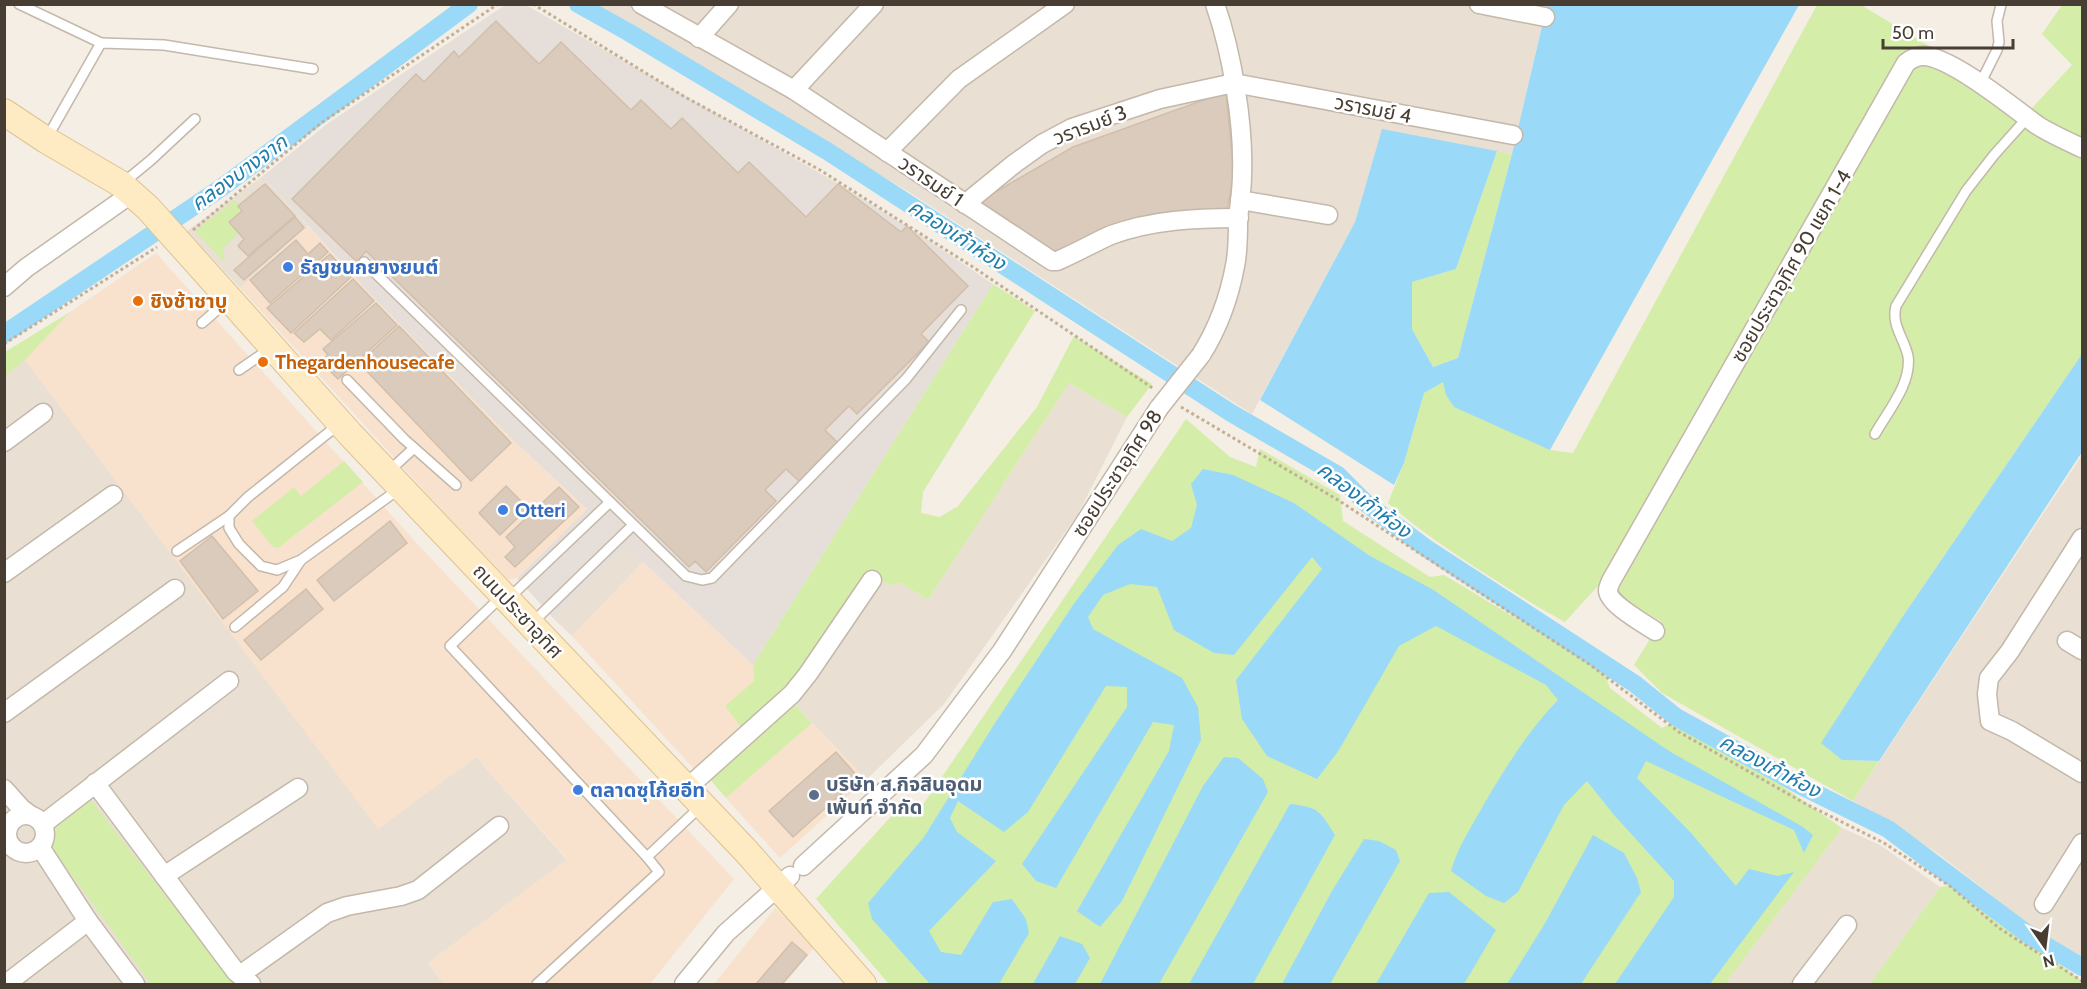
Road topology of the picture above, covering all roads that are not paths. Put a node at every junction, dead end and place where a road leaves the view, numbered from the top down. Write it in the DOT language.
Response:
graph roads {
  1 [pos="19,4"];
  2 [pos="641,4"];
  3 [pos="729,4"];
  4 [pos="874,4"];
  5 [pos="1065,4"];
  6 [pos="1215,4"];
  7 [pos="1479,4"];
  8 [pos="2001,4"];
  9 [pos="1545,17"];
  10 [pos="699,38"];
  11 [pos="101,43"];
  12 [pos="313,69"];
  13 [pos="1234,83"];
  14 [pos="1980,84"];
  15 [pos="794,90"];
  16 [pos="4,112"];
  17 [pos="2028,117"];
  18 [pos="195,119"];
  19 [pos="1513,135"];
  20 [pos="46,140"];
  21 [pos="2082,148"];
  22 [pos="887,152"];
  23 [pos="134,196"];
  24 [pos="1240,200"];
  25 [pos="965,204"];
  26 [pos="1328,215"];
  27 [pos="1239,218"];
  28 [pos="364,262"];
  29 [pos="4,286"];
  30 [pos="229,299"];
  31 [pos="961,310"];
  32 [pos="202,323"];
  33 [pos="271,348"];
  34 [pos="239,370"];
  35 [pos="347,380"];
  36 [pos="43,413"];
  37 [pos="340,423"];
  38 [pos="1875,434"];
  39 [pos="4,442"];
  40 [pos="414,448"];
  41 [pos="394,480"];
  42 [pos="456,484"];
  43 [pos="113,495"];
  44 [pos="610,502"];
  45 [pos="229,516"];
  46 [pos="633,525"];
  47 [pos="2082,538"];
  48 [pos="177,551"];
  49 [pos="301,560"];
  50 [pos="4,573"];
  51 [pos="872,580"];
  52 [pos="175,589"];
  53 [pos="505,597"];
  54 [pos="531,624"];
  55 [pos="235,627"];
  56 [pos="1655,631"];
  57 [pos="229,681"];
  58 [pos="4,713"];
  59 [pos="2082,772"];
  60 [pos="95,783"];
  61 [pos="298,788"];
  62 [pos="4,789"];
  63 [pos="694,797"];
  64 [pos="36,820"];
  65 [pos="499,826"];
  66 [pos="7,836"];
  67 [pos="2082,843"];
  68 [pos="40,847"];
  69 [pos="647,857"];
  70 [pos="164,876"];
  71 [pos="790,876"];
  72 [pos="2044,904"];
  73 [pos="88,921"];
  74 [pos="1847,925"];
  75 [pos="246,980"];
  76 [pos="6,984"];
  77 [pos="135,984"];
  78 [pos="537,984"];
  79 [pos="684,984"];
  80 [pos="863,984"];
  81 [pos="1802,984"];
  1 -- 11 [label="lane"];
  2 -- 10 [label="street, วรารมย์ 1"];
  3 -- 10 [label="street"];
  4 -- 15 [label="street"];
  5 -- 22 [label="street"];
  6 -- 13 [label="street, ซอยประชาอุทิศ 98"];
  7 -- 9 [label="street"];
  8 -- 14 [label="lane"];
  10 -- 15 [label="street, วรารมย์ 1"];
  11 -- 12 [label="lane"];
  11 -- 20 [label="lane"];
  13 -- 19 [label="street, วรารมย์ 4"];
  13 -- 24 [label="street, ซอยประชาอุทิศ 98"];
  13 -- 25 [label="street, วรารมย์ 3"];
  14 -- 17 [label="street, ซอยประชาอุทิศ 90 แยก 1-4"];
  14 -- 56 [label="street, ซอยประชาอุทิศ 90 แยก 1-4"];
  15 -- 22 [label="street, วรารมย์ 1"];
  16 -- 20 [label="main road, ถนนประชาอุทิศ"];
  17 -- 21 [label="street, ซอยประชาอุทิศ 90 แยก 1-4"];
  17 -- 38 [label="lane"];
  18 -- 23 [label="lane"];
  20 -- 23 [label="main road, ถนนประชาอุทิศ"];
  22 -- 25 [label="street, วรารมย์ 1"];
  23 -- 29 [label="street"];
  23 -- 30 [label="main road, ถนนประชาอุทิศ"];
  24 -- 26 [label="street"];
  24 -- 27 [label="street, ซอยประชาอุทิศ 98"];
  25 -- 27 [label="street, วรารมย์ 1"];
  27 -- 71 [label="street, ซอยประชาอุทิศ 98, bridge"];
  28 -- 44 [label="lane"];
  30 -- 32 [label="lane"];
  30 -- 33 [label="main road, ถนนประชาอุทิศ"];
  31 -- 46 [label="lane"];
  33 -- 34 [label="lane"];
  33 -- 37 [label="main road, ถนนประชาอุทิศ"];
  35 -- 40 [label="lane"];
  36 -- 39 [label="street"];
  37 -- 41 [label="main road, ถนนประชาอุทิศ"];
  37 -- 45 [label="lane"];
  40 -- 41 [label="lane"];
  40 -- 42 [label="lane"];
  41 -- 49 [label="lane"];
  41 -- 53 [label="main road, ถนนประชาอุทิศ"];
  43 -- 50 [label="street"];
  44 -- 46 [label="lane"];
  44 -- 53 [label="lane"];
  45 -- 48 [label="lane"];
  45 -- 49 [label="lane"];
  46 -- 54 [label="lane"];
  47 -- 59 [label="street"];
  49 -- 55 [label="lane"];
  51 -- 63 [label="street"];
  52 -- 58 [label="street"];
  53 -- 54 [label="main road, ถนนประชาอุทิศ"];
  53 -- 69 [label="lane"];
  54 -- 63 [label="main road, ถนนประชาอุทิศ"];
  57 -- 60 [label="street"];
  60 -- 64 [label="street"];
  60 -- 70 [label="street"];
  61 -- 70 [label="street"];
  62 -- 64 [label="street"];
  63 -- 69 [label="lane"];
  63 -- 71 [label="main road, ถนนประชาอุทิศ"];
  64 -- 66 [label="street"];
  64 -- 68 [label="street"];
  65 -- 75 [label="street"];
  66 -- 68 [label="street"];
  67 -- 72 [label="street"];
  68 -- 73 [label="street"];
  69 -- 78 [label="lane"];
  70 -- 75 [label="street"];
  71 -- 79 [label="street, ซอยประชาอุทิศ 98"];
  71 -- 80 [label="main road, ถนนประชาอุทิศ"];
  73 -- 76 [label="street"];
  73 -- 77 [label="street"];
  74 -- 81 [label="street"];
}
